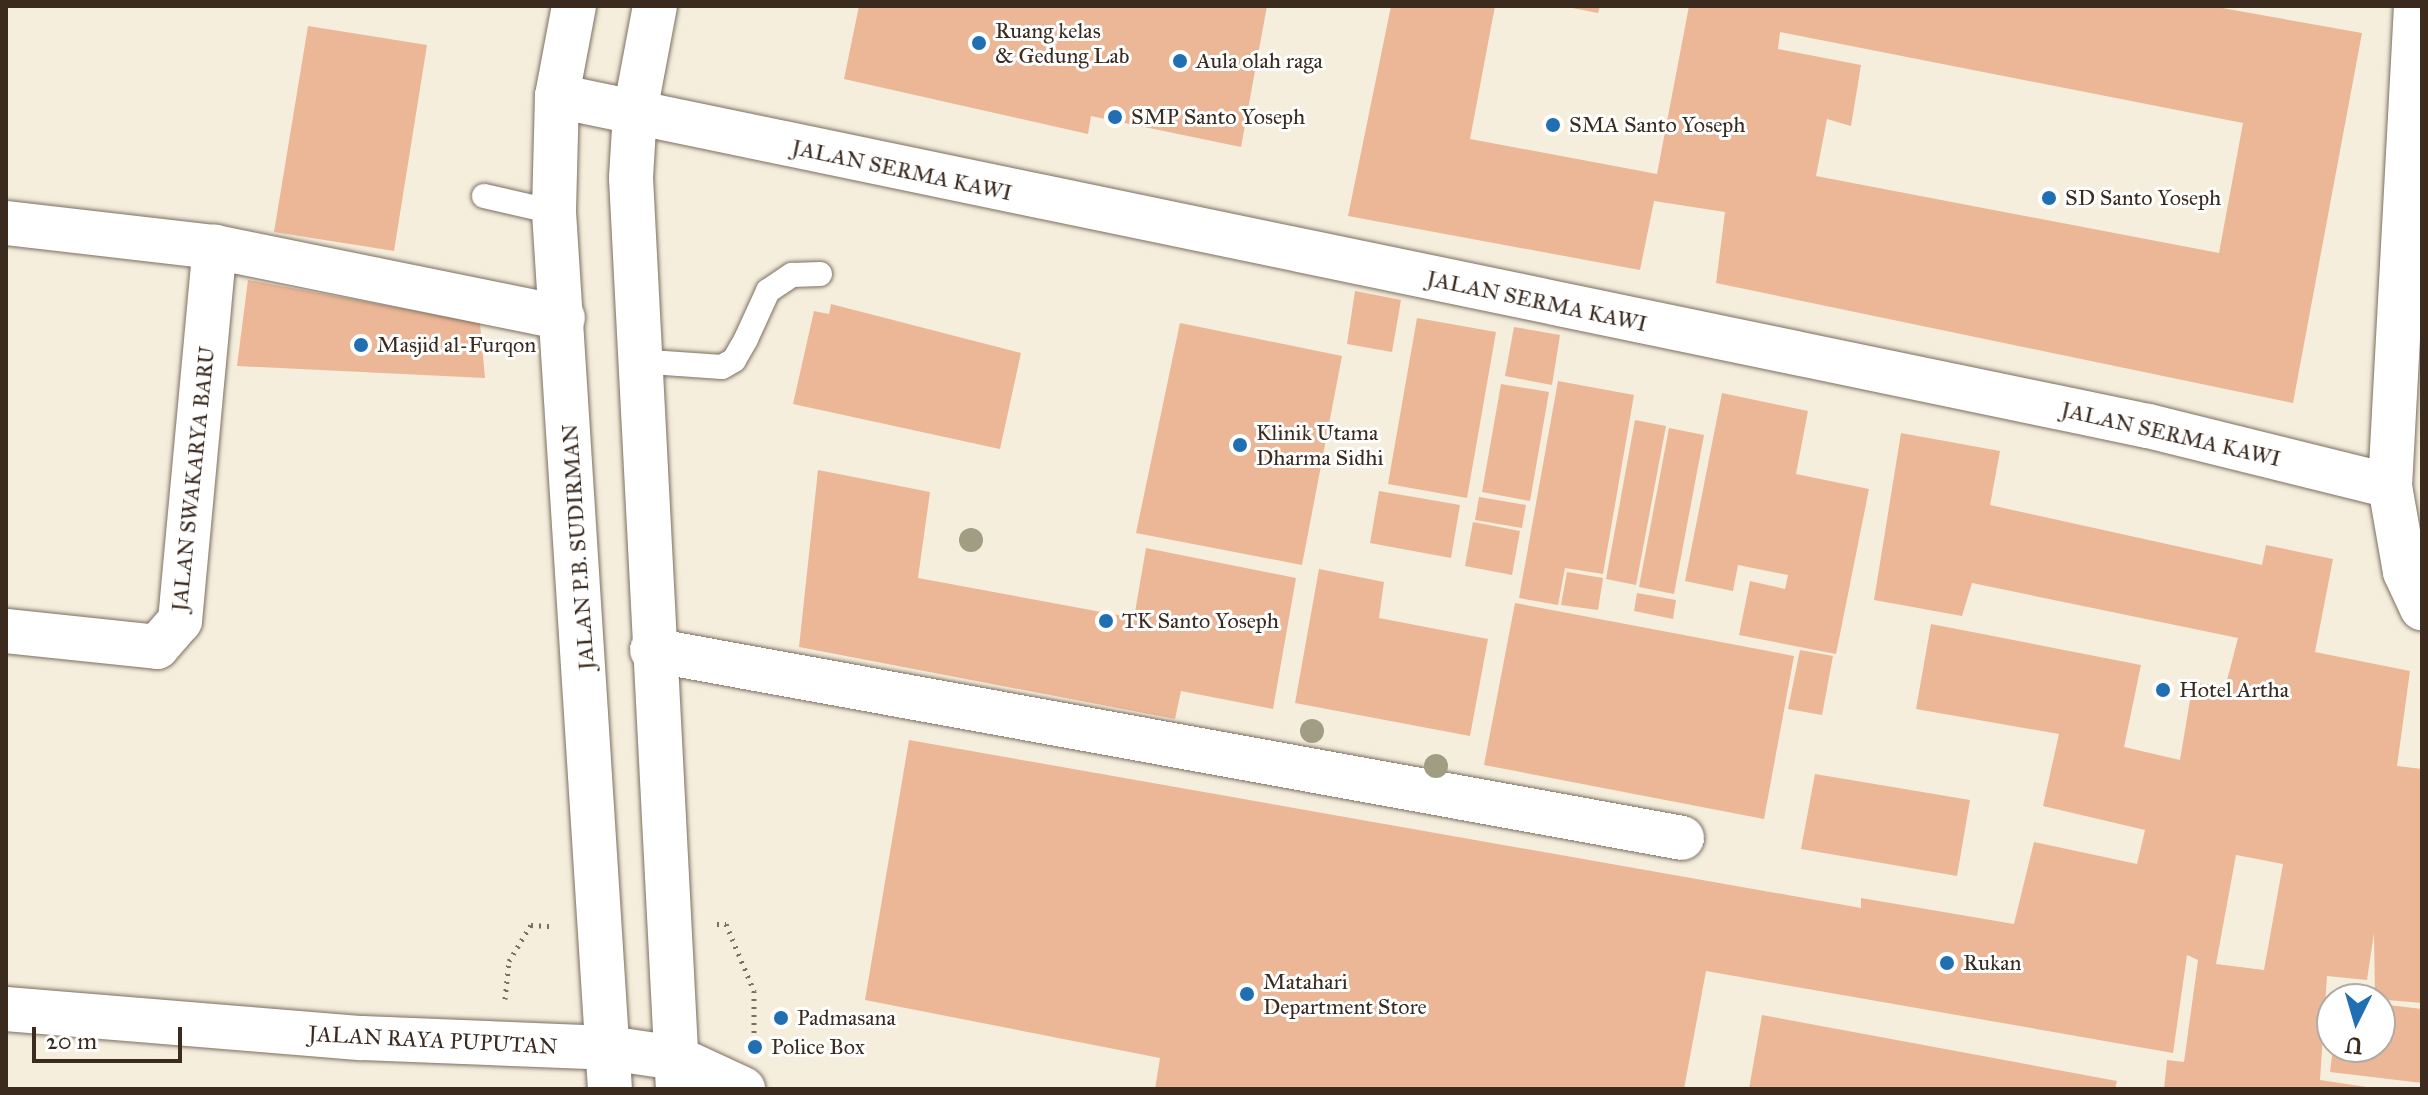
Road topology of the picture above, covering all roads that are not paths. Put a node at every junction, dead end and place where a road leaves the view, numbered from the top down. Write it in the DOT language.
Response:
graph roads {
  1 [pos="574,6"];
  2 [pos="655,6"];
  3 [pos="2416,6"];
  4 [pos="557,96"];
  5 [pos="635,112"];
  6 [pos="484,196"];
  7 [pos="554,212"];
  8 [pos="6,223"];
  9 [pos="215,247"];
  10 [pos="820,274"];
  11 [pos="563,318"];
  12 [pos="636,361"];
  13 [pos="2390,486"];
  14 [pos="2422,608"];
  15 [pos="6,631"];
  16 [pos="652,650"];
  17 [pos="1682,838"];
  18 [pos="6,1009"];
  19 [pos="609,1069"];
  20 [pos="749,1075"];
  21 [pos="669,1079"];
  1 -- 4 [label="street, JALAN P.B. SUDIRMAN"];
  2 -- 5 [label="street"];
  3 -- 13 [label="street"];
  4 -- 5 [label="street, JALAN SERMA KAWI"];
  4 -- 7 [label="street, JALAN P.B. SUDIRMAN"];
  5 -- 12 [label="street"];
  5 -- 13 [label="street, JALAN SERMA KAWI"];
  6 -- 7 [label="lane"];
  7 -- 11 [label="street, JALAN P.B. SUDIRMAN"];
  8 -- 9 [label="street"];
  9 -- 11 [label="street"];
  9 -- 15 [label="street, JALAN SWAKARYA BARU"];
  10 -- 12 [label="lane"];
  11 -- 19 [label="street, JALAN P.B. SUDIRMAN"];
  12 -- 16 [label="street"];
  13 -- 14 [label="street"];
  16 -- 17 [label="street"];
  16 -- 21 [label="street"];
  18 -- 19 [label="street, JALAN RAYA PUPUTAN"];
  19 -- 21 [label="street, JALAN RAYA PUPUTAN"];
  20 -- 21 [label="street, JALAN RAYA PUPUTAN"];
}
